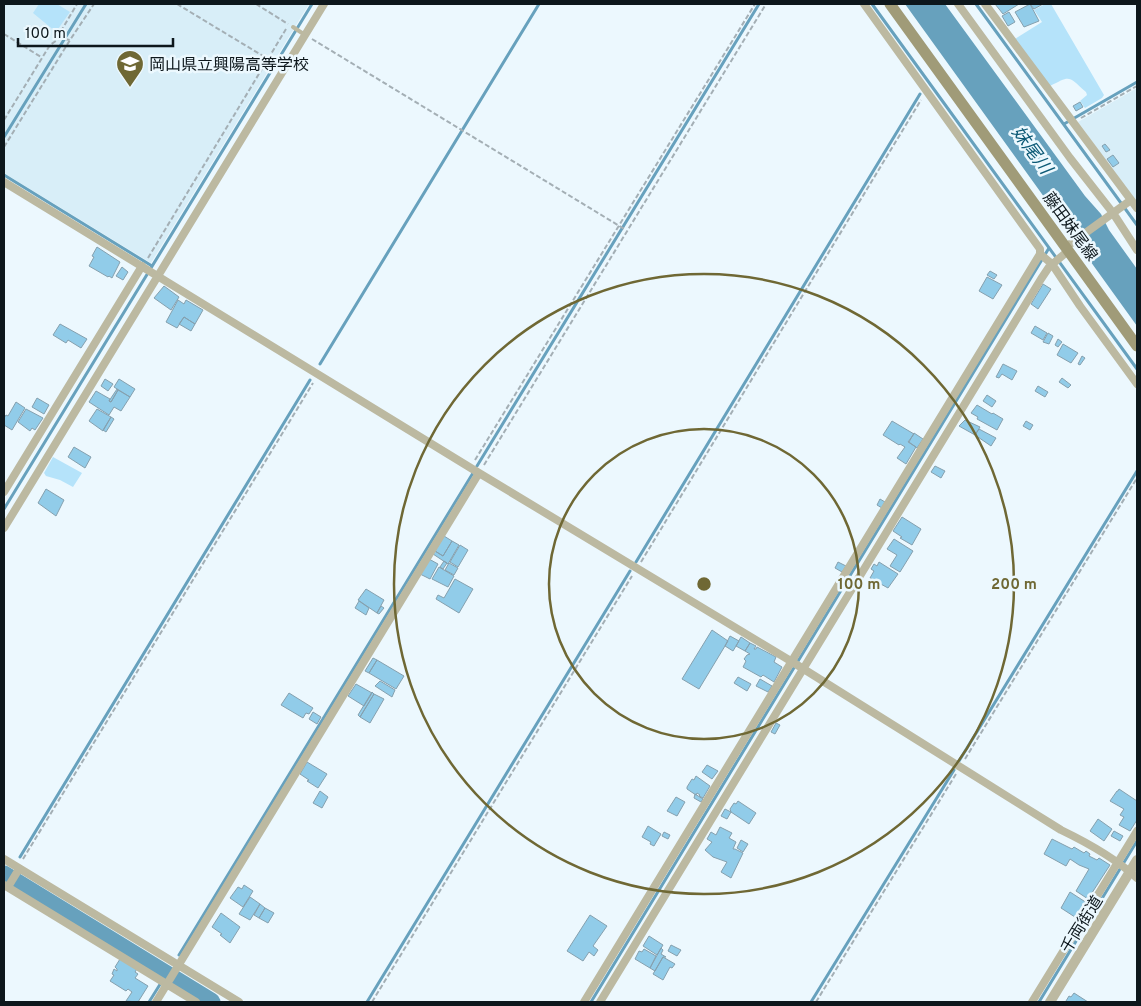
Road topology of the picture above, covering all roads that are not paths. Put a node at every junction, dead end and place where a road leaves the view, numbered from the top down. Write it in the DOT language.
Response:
graph roads {
  1 [pos="324,4"];
  2 [pos="864,4"];
  3 [pos="890,4"];
  4 [pos="958,4"];
  5 [pos="985,4"];
  6 [pos="293,27"];
  7 [pos="303,33"];
  8 [pos="4,182"];
  9 [pos="1120,208"];
  10 [pos="1137,208"];
  11 [pos="1067,250"];
  12 [pos="1137,250"];
  13 [pos="1047,259"];
  14 [pos="149,271"];
  15 [pos="1137,346"];
  16 [pos="1137,384"];
  17 [pos="479,473"];
  18 [pos="4,492"];
  19 [pos="4,528"];
  20 [pos="797,665"];
  21 [pos="1137,831"];
  22 [pos="4,859"];
  23 [pos="1137,860"];
  24 [pos="1126,869"];
  25 [pos="17,871"];
  26 [pos="7,886"];
  27 [pos="178,965"];
  28 [pos="167,981"];
  29 [pos="156,1002"];
  30 [pos="196,1002"];
  31 [pos="239,1002"];
  32 [pos="584,1002"];
  33 [pos="600,1002"];
  34 [pos="1032,1002"];
  35 [pos="1050,1002"];
  1 -- 7 [label="street"];
  2 -- 13 [label="street"];
  3 -- 11 [label="main road, 藤田妹尾線"];
  4 -- 9 [label="street"];
  5 -- 9 [label="street"];
  6 -- 7 [label="lane"];
  7 -- 14 [label="street"];
  8 -- 14 [label="street"];
  9 -- 10 [label="street"];
  9 -- 11 [label="street"];
  9 -- 12 [label="street"];
  11 -- 13 [label="street"];
  11 -- 15 [label="main road, 藤田妹尾線"];
  13 -- 16 [label="street"];
  13 -- 20 [label="street"];
  13 -- 20 [label="street"];
  14 -- 17 [label="street"];
  14 -- 18 [label="street"];
  14 -- 19 [label="street"];
  17 -- 20 [label="street"];
  17 -- 27 [label="street"];
  20 -- 24 [label="street"];
  20 -- 32 [label="street"];
  20 -- 33 [label="street"];
  21 -- 24 [label="street"];
  22 -- 25 [label="street"];
  23 -- 24 [label="street, 千両街道"];
  24 -- 34 [label="street"];
  24 -- 35 [label="street, 千両街道"];
  25 -- 26 [label="street"];
  25 -- 27 [label="street"];
  26 -- 28 [label="street"];
  27 -- 28 [label="street"];
  27 -- 31 [label="street"];
  28 -- 29 [label="street"];
  28 -- 30 [label="street"];
}
